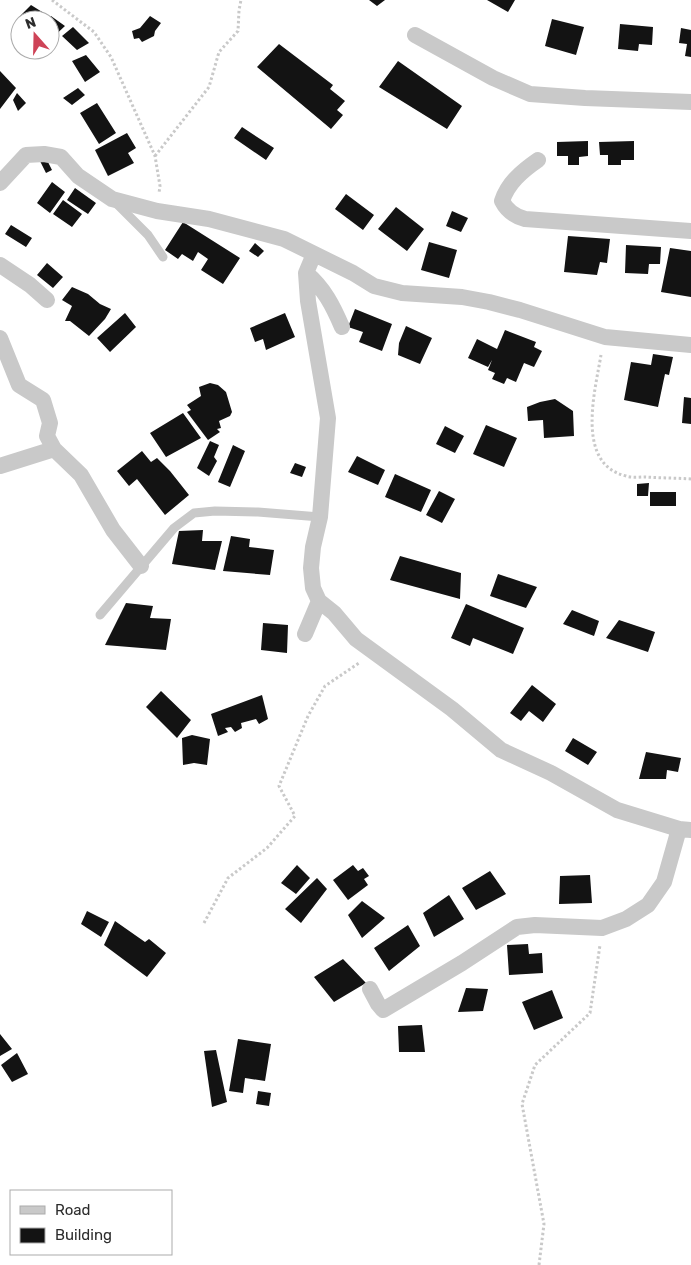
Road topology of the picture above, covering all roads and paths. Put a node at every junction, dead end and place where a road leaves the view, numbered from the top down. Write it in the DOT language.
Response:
graph roads {
  1 [pos="52,0"];
  2 [pos="241,0"];
  3 [pos="415,35"];
  4 [pos="691,102"];
  5 [pos="156,156"];
  6 [pos="538,160"];
  7 [pos="0,183"];
  8 [pos="112,199"];
  9 [pos="157,211"];
  10 [pos="691,230"];
  11 [pos="314,254"];
  12 [pos="163,257"];
  13 [pos="0,265"];
  14 [pos="306,273"];
  15 [pos="47,300"];
  16 [pos="342,327"];
  17 [pos="605,337"];
  18 [pos="0,338"];
  19 [pos="691,345"];
  20 [pos="54,449"];
  21 [pos="0,466"];
  22 [pos="691,479"];
  23 [pos="320,517"];
  24 [pos="141,566"];
  25 [pos="319,601"];
  26 [pos="100,615"];
  27 [pos="305,634"];
  28 [pos="360,662"];
  29 [pos="685,830"];
  30 [pos="204,922"];
  31 [pos="602,928"];
  32 [pos="370,989"];
  33 [pos="539,1265"];
  1 -- 5 [label="path"];
  2 -- 5 [label="path"];
  3 -- 4 [label="street"];
  5 -- 9 [label="path"];
  6 -- 10 [label="street"];
  7 -- 8 [label="street"];
  8 -- 9 [label="street"];
  8 -- 12 [label="lane"];
  9 -- 11 [label="street"];
  11 -- 14 [label="street"];
  11 -- 17 [label="street"];
  13 -- 15 [label="street"];
  14 -- 16 [label="street"];
  14 -- 23 [label="street"];
  17 -- 19 [label="street"];
  17 -- 22 [label="path"];
  18 -- 20 [label="street"];
  20 -- 21 [label="street"];
  20 -- 24 [label="street"];
  23 -- 24 [label="lane"];
  23 -- 25 [label="street"];
  24 -- 26 [label="lane"];
  25 -- 27 [label="street"];
  25 -- 29 [label="street"];
  28 -- 30 [label="path"];
  29 -- 31 [label="street"];
  31 -- 32 [label="street"];
  31 -- 33 [label="path"];
}
